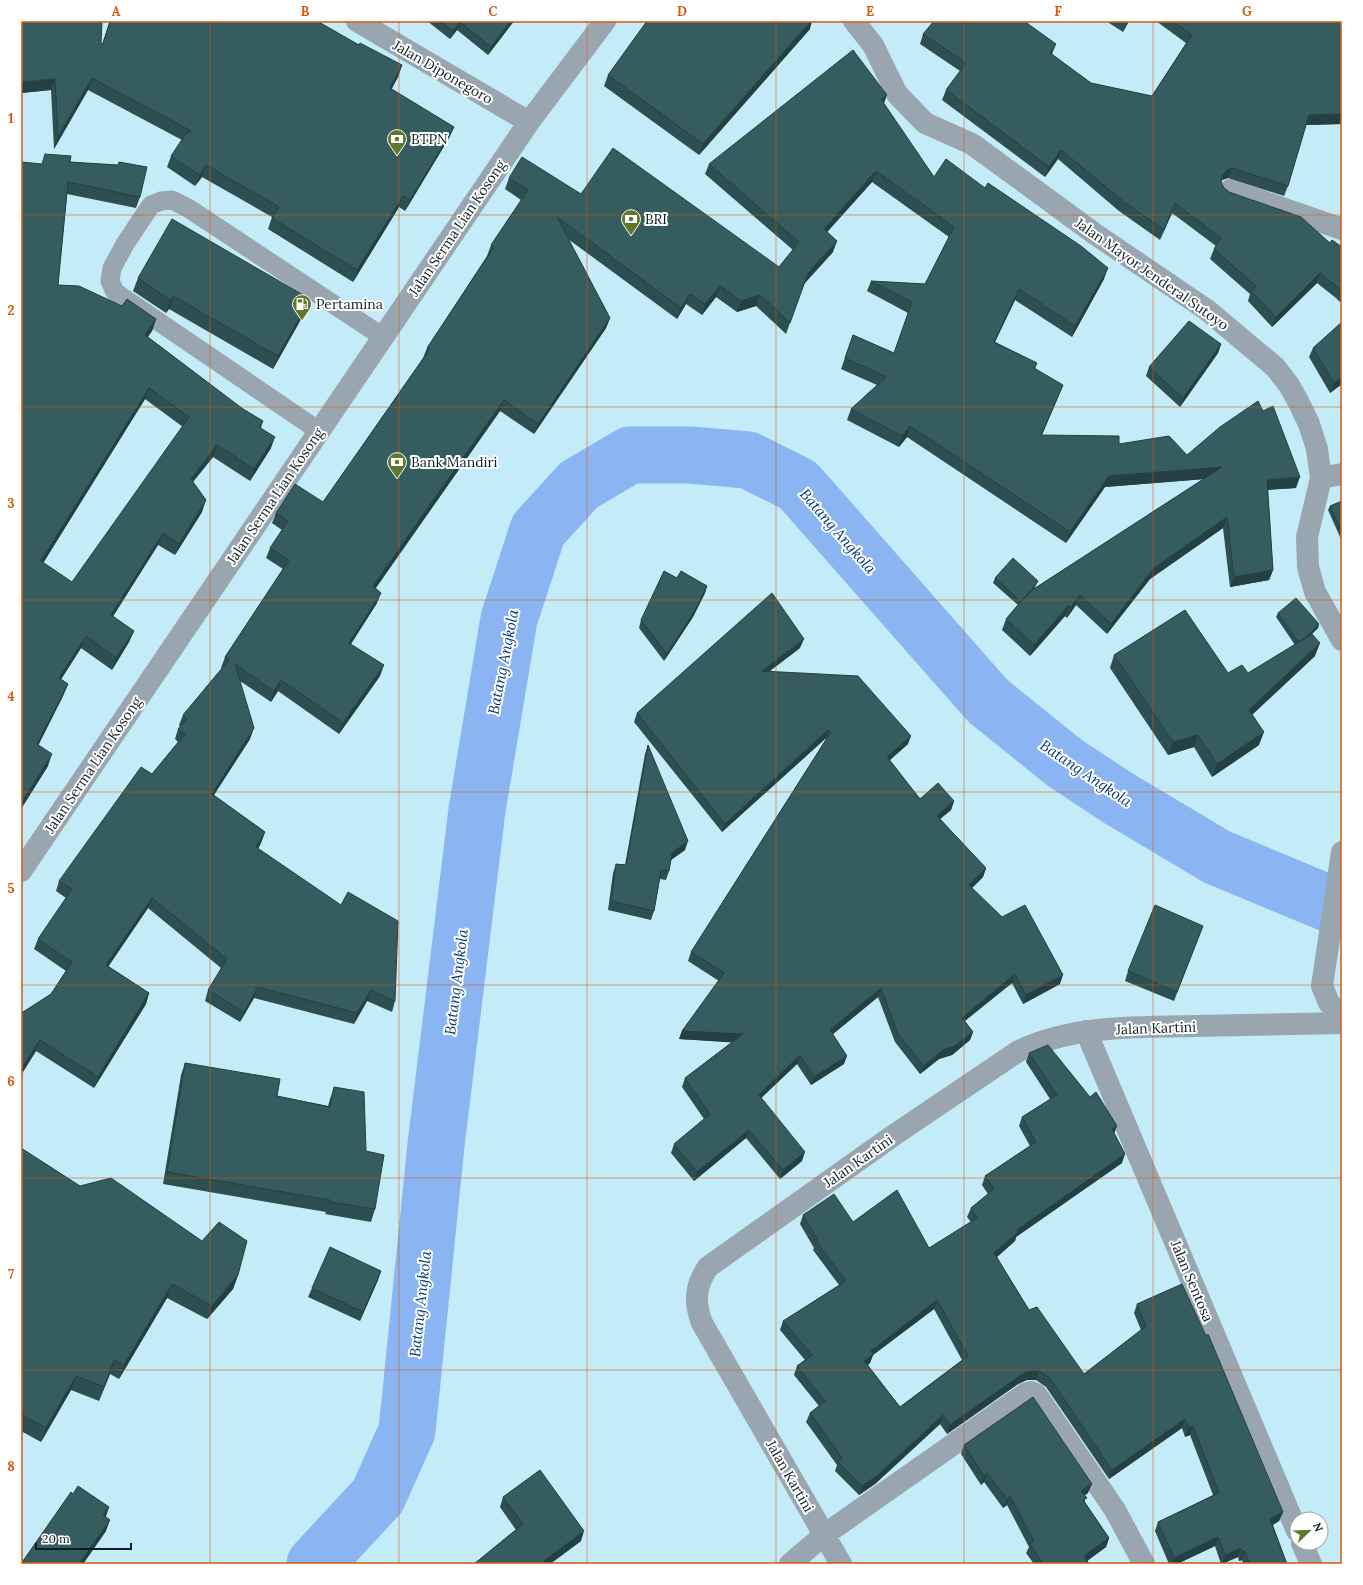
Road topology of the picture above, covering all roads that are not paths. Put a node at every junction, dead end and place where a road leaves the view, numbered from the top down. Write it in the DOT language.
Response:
graph roads {
  1 [pos="356,21"];
  2 [pos="605,21"];
  3 [pos="854,21"];
  4 [pos="529,122"];
  5 [pos="1230,190"];
  6 [pos="1342,229"];
  7 [pos="383,337"];
  8 [pos="319,431"];
  9 [pos="1332,476"];
  10 [pos="1342,640"];
  11 [pos="1342,855"];
  12 [pos="21,871"];
  13 [pos="1342,1015"];
  14 [pos="1342,1023"];
  15 [pos="1086,1031"];
  16 [pos="1289,1512"];
  17 [pos="824,1535"];
  18 [pos="1305,1551"];
  19 [pos="790,1564"];
  20 [pos="841,1564"];
  21 [pos="1144,1564"];
  22 [pos="1311,1564"];
  1 -- 4 [label="street, Jalan Diponegoro"];
  2 -- 4 [label="street, Jalan Serma Lian Kosong"];
  3 -- 9 [label="street, Jalan Mayor Jenderal Sutoyo"];
  4 -- 7 [label="street, Jalan Serma Lian Kosong"];
  5 -- 6 [label="street"];
  7 -- 8 [label="street, Jalan Serma Lian Kosong"];
  7 -- 8 [label="lane"];
  8 -- 12 [label="street, Jalan Serma Lian Kosong"];
  9 -- 10 [label="street, Jalan Mayor Jenderal Sutoyo"];
  11 -- 13 [label="street"];
  14 -- 15 [label="street, Jalan Kartini"];
  15 -- 16 [label="street, Jalan Sentosa"];
  15 -- 17 [label="street, Jalan Kartini"];
  17 -- 19 [label="street"];
  17 -- 20 [label="street, Jalan Kartini"];
  17 -- 21 [label="street"];
  18 -- 22 [label="street"];
}
